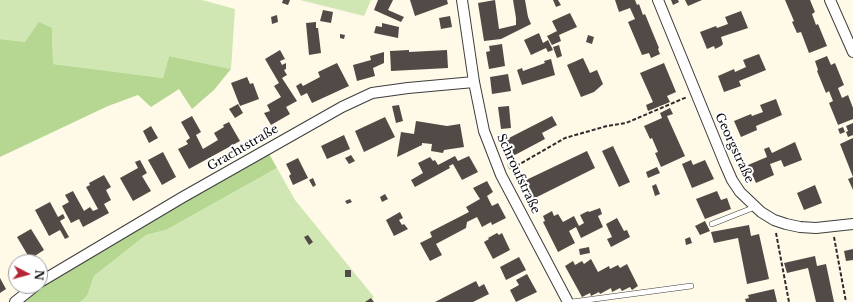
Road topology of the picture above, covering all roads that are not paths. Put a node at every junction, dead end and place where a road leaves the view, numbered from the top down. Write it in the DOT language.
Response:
graph roads {
  1 [pos="462,0"];
  2 [pos="658,0"];
  3 [pos="830,0"];
  4 [pos="853,52"];
  5 [pos="474,82"];
  6 [pos="755,207"];
  7 [pos="712,224"];
  8 [pos="853,224"];
  9 [pos="48,277"];
  10 [pos="691,286"];
  11 [pos="25,294"];
  12 [pos="15,302"];
  13 [pos="568,302"];
  14 [pos="572,302"];
  1 -- 5 [label="street, Schroufstraße"];
  2 -- 6 [label="street, Georgstraße"];
  3 -- 4 [label="street"];
  5 -- 9 [label="street, Grachtstraße"];
  5 -- 13 [label="street, Schroufstraße"];
  6 -- 7 [label="lane"];
  6 -- 8 [label="street, Georgstraße"];
  10 -- 14 [label="lane"];
  11 -- 12 [label="street"];
}
